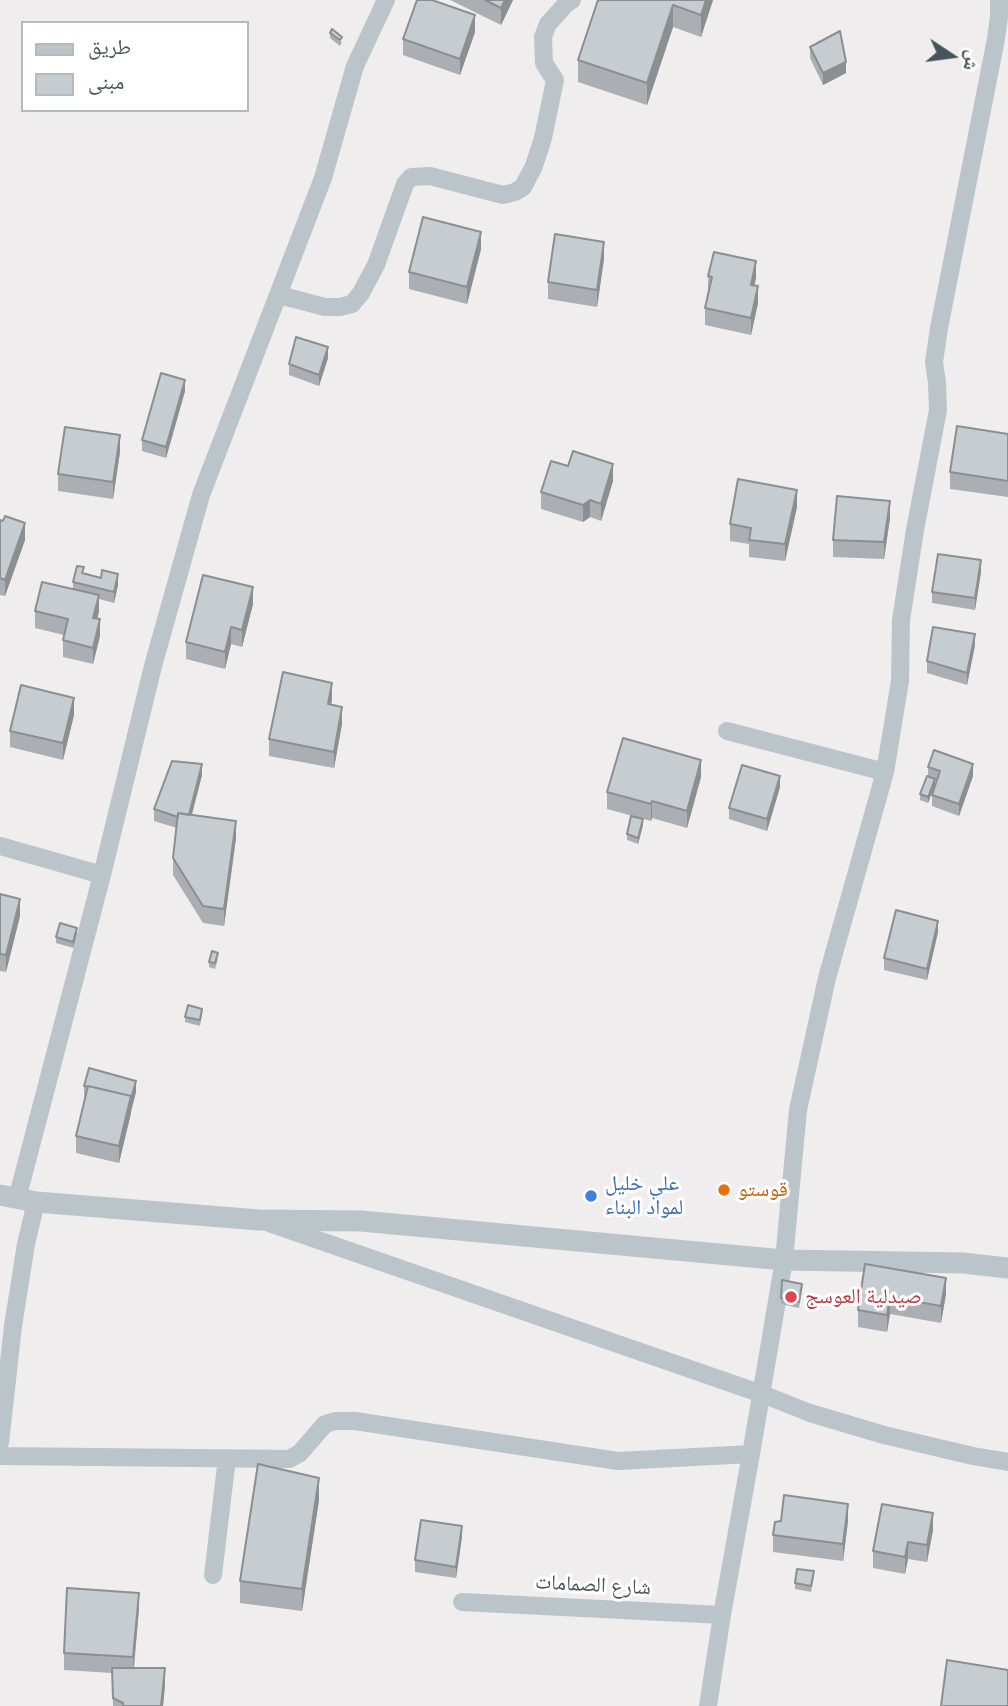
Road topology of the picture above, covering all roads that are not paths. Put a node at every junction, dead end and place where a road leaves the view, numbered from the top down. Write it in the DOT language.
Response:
graph roads {
  1 [pos="386,0"];
  2 [pos="572,0"];
  3 [pos="999,0"];
  4 [pos="279,295"];
  5 [pos="727,732"];
  6 [pos="885,772"];
  7 [pos="0,846"];
  8 [pos="103,874"];
  9 [pos="17,1199"];
  10 [pos="259,1220"];
  11 [pos="783,1260"];
  12 [pos="1008,1268"];
  13 [pos="762,1394"];
  14 [pos="0,1443"];
  15 [pos="751,1454"];
  16 [pos="0,1456"];
  17 [pos="227,1458"];
  18 [pos="1008,1462"];
  19 [pos="212,1574"];
  20 [pos="462,1602"];
  21 [pos="722,1615"];
  22 [pos="708,1706"];
  1 -- 4 [label="street"];
  2 -- 4 [label="street"];
  3 -- 6 [label="street"];
  4 -- 8 [label="street"];
  5 -- 6 [label="street"];
  6 -- 11 [label="street"];
  7 -- 8 [label="street"];
  8 -- 9 [label="street"];
  9 -- 10 [label="street"];
  9 -- 14 [label="street"];
  10 -- 11 [label="street"];
  10 -- 13 [label="street"];
  11 -- 12 [label="street"];
  11 -- 13 [label="street"];
  13 -- 15 [label="street"];
  13 -- 18 [label="street"];
  15 -- 17 [label="street"];
  15 -- 21 [label="street"];
  16 -- 17 [label="street"];
  17 -- 19 [label="street"];
  20 -- 21 [label="street, شارع الصمامات"];
  21 -- 22 [label="street"];
}
